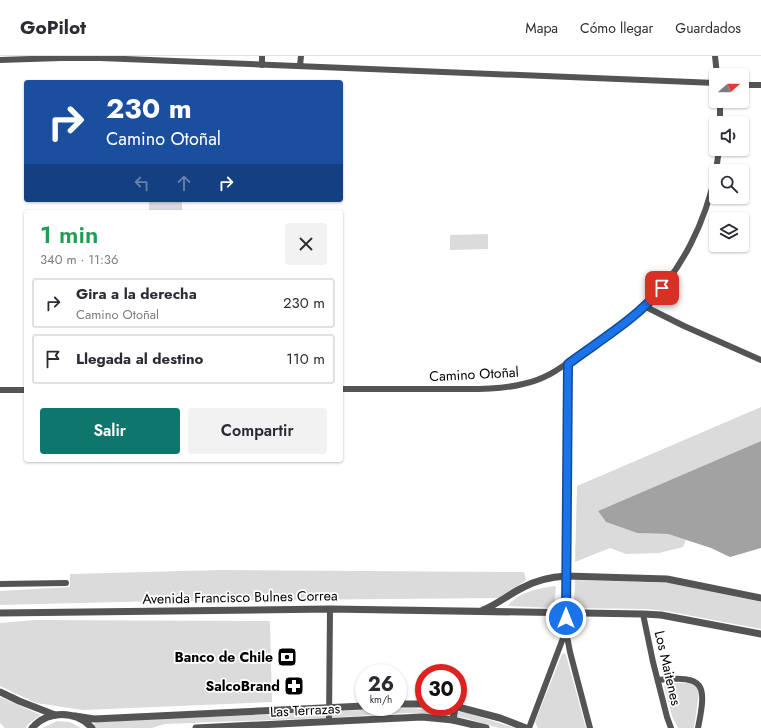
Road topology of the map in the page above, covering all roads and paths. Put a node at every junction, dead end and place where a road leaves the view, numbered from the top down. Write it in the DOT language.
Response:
graph roads {
  1 [pos="262,56"];
  2 [pos="301,56"];
  3 [pos="715,56"];
  4 [pos="0,60"];
  5 [pos="262,65"];
  6 [pos="300,66"];
  7 [pos="716,68"];
  8 [pos="709,83"];
  9 [pos="749,84"];
  10 [pos="761,85"];
  11 [pos="709,197"];
  12 [pos="644,306"];
  13 [pos="761,360"];
  14 [pos="568,364"];
  15 [pos="343,389"];
  16 [pos="0,390"];
  17 [pos="24,390"];
  18 [pos="566,576"];
  19 [pos="66,583"];
  20 [pos="0,584"];
  21 [pos="761,598"];
  22 [pos="330,609"];
  23 [pos="481,611"];
  24 [pos="0,613"];
  25 [pos="566,613"];
  26 [pos="644,614"];
  27 [pos="566,631"];
  28 [pos="761,634"];
  29 [pos="658,680"];
  30 [pos="0,692"];
  31 [pos="355,707"];
  32 [pos="329,708"];
  33 [pos="467,710"];
  34 [pos="215,713"];
  35 [pos="55,715"];
  36 [pos="75,716"];
  37 [pos="454,716"];
  38 [pos="453,720"];
  39 [pos="329,722"];
  40 [pos="215,727"];
  41 [pos="32,728"];
  42 [pos="92,728"];
  43 [pos="196,728"];
  44 [pos="486,728"];
  45 [pos="526,728"];
  46 [pos="529,728"];
  47 [pos="590,728"];
  48 [pos="672,728"];
  49 [pos="698,728"];
  1 -- 5 [label="street"];
  2 -- 6 [label="street"];
  3 -- 7 [label="street"];
  4 -- 5 [label="street"];
  5 -- 6 [label="street"];
  6 -- 8 [label="street"];
  9 -- 10 [label="street"];
  11 -- 12 [label="street, Camino Otoñal"];
  12 -- 13 [label="street"];
  12 -- 14 [label="street, Camino Otoñal"];
  14 -- 15 [label="street, Camino Otoñal"];
  14 -- 18 [label="street"];
  16 -- 17 [label="street"];
  18 -- 21 [label="street, Avenida Francisco Bulnes Correa"];
  18 -- 23 [label="street, Avenida Francisco Bulnes Correa"];
  18 -- 25 [label="street"];
  19 -- 20 [label="street"];
  22 -- 23 [label="street, Avenida Francisco Bulnes Correa"];
  22 -- 24 [label="street, Avenida Francisco Bulnes Correa"];
  22 -- 32 [label="street"];
  23 -- 25 [label="street, Avenida Francisco Bulnes Correa"];
  25 -- 26 [label="street, Avenida Francisco Bulnes Correa"];
  25 -- 27 [label="street"];
  26 -- 28 [label="street, Avenida Francisco Bulnes Correa"];
  26 -- 29 [label="street, Los Maitenes"];
  27 -- 46 [label="street"];
  27 -- 47 [label="street"];
  29 -- 48 [label="street, Los Maitenes"];
  29 -- 49 [label="street"];
  30 -- 35 [label="street"];
  31 -- 32 [label="street, Las Terrazas"];
  32 -- 34 [label="street, Las Terrazas"];
  32 -- 39 [label="street"];
  33 -- 45 [label="street"];
  34 -- 36 [label="street, Las Terrazas"];
  34 -- 40 [label="street"];
  35 -- 36 [label="street, Las Terrazas"];
  35 -- 41 [label="street"];
  36 -- 42 [label="street"];
  37 -- 38 [label="street"];
  38 -- 39 [label="street, Las Terrazas"];
  38 -- 44 [label="street, Las Terrazas"];
  39 -- 40 [label="street, Las Terrazas"];
  40 -- 43 [label="street, Las Terrazas"];
}
